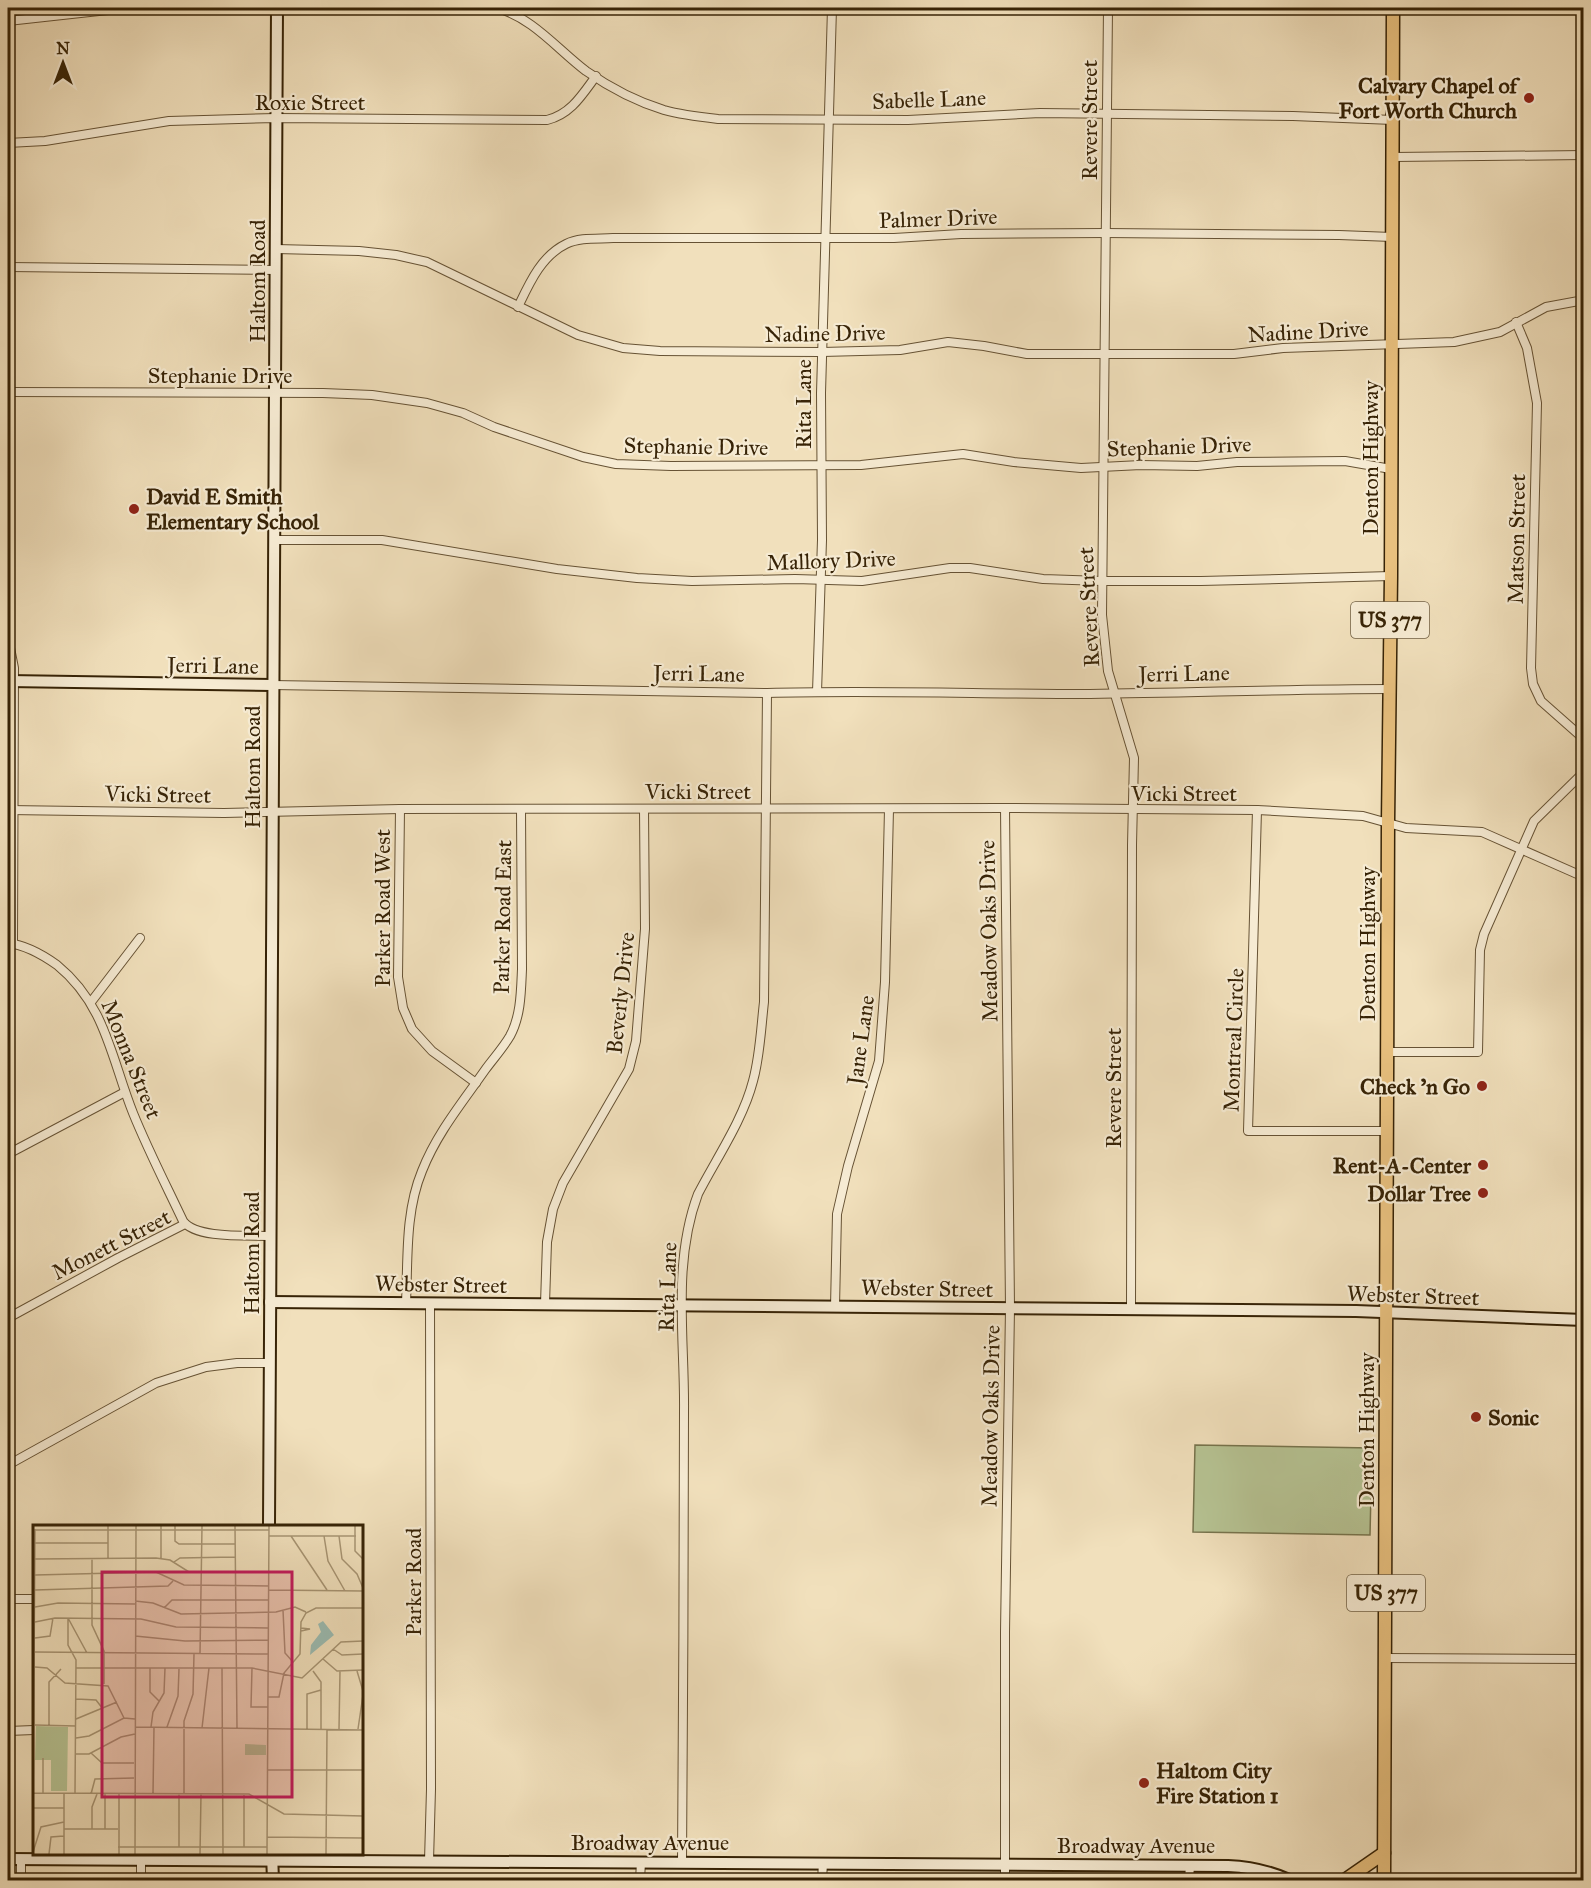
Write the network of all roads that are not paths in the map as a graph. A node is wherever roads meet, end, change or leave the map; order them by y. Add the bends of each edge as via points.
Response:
1 (126, 8) edge
2 (277, 8) edge
3 (497, 8) edge
4 (832, 8) edge
5 (1108, 8) edge
6 (1394, 8) edge
7 (8, 21) edge
8 (596, 76) junction
9 (1107, 115) junction
10 (276, 118) junction
11 (830, 120) junction
12 (1393, 120) junction
13 (8, 143) edge
14 (1584, 155) edge
15 (1393, 157) junction
16 (1106, 233) junction
17 (1392, 237) junction
18 (826, 238) junction
19 (276, 249) junction
20 (8, 267) edge
21 (276, 270) junction
22 (1584, 300) edge
23 (518, 307) junction
24 (1516, 322) junction
25 (1392, 345) junction
26 (822, 352) junction
27 (1104, 354) junction
28 (8, 392) edge
29 (276, 393) junction
30 (821, 465) junction
31 (1103, 467) junction
32 (1391, 469) junction
33 (274, 540) junction
34 (1391, 576) junction
35 (821, 579) junction
36 (1102, 581) junction
37 (8, 638) edge
38 (11, 681) edge
39 (272, 685) junction
40 (1390, 689) junction
41 (817, 692) junction
42 (767, 693) junction
43 (1114, 694) junction
44 (1584, 739) edge
45 (1584, 772) edge
46 (1005, 808) junction
47 (400, 809) junction
48 (644, 809) junction
49 (890, 809) junction
50 (10, 810) edge
51 (521, 810) junction
52 (766, 810) junction
53 (1257, 810) junction
54 (1133, 811) junction
55 (272, 812) junction
56 (1388, 822) junction
57 (1520, 848) junction
58 (1584, 877) edge
59 (140, 938) dead end
60 (10, 943) edge
61 (91, 1002) junction
62 (1388, 1052) junction
63 (476, 1083) junction
64 (125, 1092) junction
65 (1388, 1131) junction
66 (8, 1152) edge
67 (185, 1224) junction
68 (270, 1236) junction
69 (270, 1302) junction
70 (406, 1303) junction
71 (430, 1303) junction
72 (545, 1304) junction
73 (683, 1305) junction
74 (835, 1307) junction
75 (1010, 1308) junction
76 (1131, 1310) junction
77 (1387, 1314) junction
78 (8, 1318) edge
79 (1584, 1320) edge
80 (270, 1363) junction
81 (8, 1465) edge
82 (269, 1525) edge
83 (8, 1599) edge
84 (33, 1599) edge
85 (1385, 1658) junction
86 (1584, 1659) edge
87 (33, 1730) edge
88 (8, 1731) edge
89 (1384, 1853) junction
90 (272, 1857) edge
91 (8, 1859) edge
92 (21, 1859) junction
93 (141, 1860) junction
94 (429, 1861) junction
95 (641, 1862) junction
96 (682, 1862) junction
97 (823, 1863) junction
98 (1005, 1864) junction
99 (1190, 1865) junction
100 (21, 1881) edge
101 (141, 1881) edge
102 (273, 1881) edge
103 (640, 1881) edge
104 (822, 1881) edge
105 (1005, 1881) edge
106 (1189, 1881) edge
107 (1289, 1881) edge
108 (1345, 1881) edge
109 (1384, 1881) edge

1 - 7 street
2 - 10 main road, Haltom Road
3 - 8 street, Sabelle Lane via 525,20
4 - 11 street, Rita Lane
5 - 9 street, Revere Street
6 - 12 main road, Denton Highway / US 377
8 - 10 street, Roxie Street via 572,108 547,120
8 - 11 street, Sabelle Lane via 663,110 687,115
9 - 11 street, Sabelle Lane via 1040,113
9 - 12 street, Sabelle Lane
9 - 16 street, Revere Street
10 - 13 street, Roxie Street via 169,121 45,141
10 - 19 main road, Haltom Road
11 - 18 street, Rita Lane
12 - 15 main road, Denton Highway / US 377
14 - 15 street
15 - 17 main road, Denton Highway / US 377
16 - 17 street, Palmer Drive
16 - 18 street, Palmer Drive
16 - 27 street, Revere Street
17 - 25 main road, Denton Highway / US 377
18 - 23 street, Palmer Drive via 613,238 567,243 542,264
18 - 26 street, Rita Lane
19 - 21 main road, Haltom Road
19 - 23 street, Nadine Drive via 359,251 427,262
20 - 21 street
21 - 29 main road, Haltom Road
22 - 24 street, Nadine Drive via 1546,307
23 - 26 street, Nadine Drive via 578,335 622,348
24 - 25 street, Nadine Drive via 1500,332 1454,342
24 - 44 street, Matson Street via 1527,348 1537,403 1533,684 1541,701
25 - 27 street, Nadine Drive via 1283,348 1234,354
25 - 32 main road, Denton Highway / US 377
26 - 27 street, Nadine Drive via 900,350 948,342 1027,354
26 - 30 street, Rita Lane
27 - 31 street, Revere Street
28 - 29 street, Stephanie Drive
29 - 30 street, Stephanie Drive via 372,395 427,403 583,457 616,464
29 - 33 main road, Haltom Road
30 - 31 street, Stephanie Drive via 963,454 1048,465
30 - 35 street, Rita Lane
31 - 32 street, Stephanie Drive via 1346,461
31 - 36 street, Revere Street
32 - 34 main road, Denton Highway / US 377
33 - 35 street, Mallory Drive via 382,540 637,578
33 - 39 main road, Haltom Road
34 - 36 street, Mallory Drive
34 - 40 main road, Denton Highway / US 377
35 - 36 street, Mallory Drive via 862,581 970,568 1043,579
35 - 41 street, Rita Lane
36 - 43 street, Revere Street via 1102,615
37 - 38 street via 14,668
38 - 39 main road, Jerri Lane
38 - 50 street
39 - 42 street, Jerri Lane
39 - 55 main road, Haltom Road
40 - 43 street, Jerri Lane
40 - 56 main road, Denton Highway / US 377
41 - 42 street, Jerri Lane
41 - 43 street, Jerri Lane
42 - 52 street, Rita Lane
43 - 54 street, Revere Street via 1134,758
45 - 57 street via 1534,821
46 - 49 street, Vicki Street
46 - 54 street, Vicki Street
46 - 75 street, Meadow Oaks Drive
47 - 51 street, Vicki Street
47 - 55 street, Vicki Street
47 - 63 street, Parker Road West via 398,977 403,1008 412,1029 432,1051
48 - 51 street, Vicki Street
48 - 52 street, Vicki Street
48 - 72 street, Beverly Drive via 645,928 636,1041 629,1069 563,1183 553,1209 547,1242
49 - 52 street, Vicki Street
49 - 74 street, Jane Lane via 879,1061 837,1214
50 - 55 street, Vicki Street
50 - 60 street
51 - 63 street, Parker Road East via 521,993 510,1037
52 - 73 street, Rita Lane via 764,1002 753,1081 744,1107 692,1208 683,1253
53 - 54 street, Vicki Street
53 - 56 street, Vicki Street via 1363,816
53 - 65 street, Montreal Circle via 1248,1131
54 - 76 street, Revere Street
55 - 68 main road, Haltom Road
56 - 57 street, Vicki Street via 1406,828 1482,832
56 - 62 main road, Denton Highway / US 377
57 - 58 street, Vicki Street
57 - 62 street via 1480,950 1478,1052
59 - 61 street
60 - 61 street, Monna Street via 49,959 70,976
61 - 64 street, Monna Street via 118,1064
62 - 65 main road, Denton Highway / US 377
63 - 70 street via 441,1132 421,1172 408,1231
64 - 66 street
64 - 67 street, Monna Street
65 - 77 main road, Denton Highway / US 377
67 - 68 street, Monett Street via 192,1230 218,1234
67 - 78 street, Monett Street
68 - 69 main road, Haltom Road
69 - 70 main road, Webster Street
69 - 80 main road, Haltom Road
70 - 71 main road, Webster Street
71 - 72 main road, Webster Street
71 - 94 street, Parker Road
72 - 73 main road, Webster Street
73 - 74 main road, Webster Street
73 - 96 street, Rita Lane
74 - 75 main road, Webster Street
75 - 76 main road, Webster Street
75 - 98 street, Meadow Oaks Drive
76 - 77 main road, Webster Street
77 - 79 main road, Webster Street
77 - 85 main road, Denton Highway / US 377
80 - 81 street via 206,1367 156,1383
80 - 82 main road, Haltom Road
83 - 84 street
85 - 86 street
85 - 89 main road, Denton Highway / US 377
87 - 88 street
89 - 108 main road
89 - 109 main road, Denton Highway / US 377
90 - 93 main road, Broadway Avenue
90 - 94 main road, Broadway Avenue
90 - 102 main road
91 - 92 main road, Broadway Avenue
92 - 93 main road, Broadway Avenue
92 - 100 street
93 - 101 street
94 - 95 main road, Broadway Avenue
95 - 96 main road, Broadway Avenue
95 - 103 street
96 - 97 main road, Broadway Avenue
97 - 98 main road, Broadway Avenue
97 - 104 street
98 - 99 main road, Broadway Avenue
98 - 105 street, Meadow Oaks Drive
99 - 106 street
99 - 107 main road, Broadway Avenue via 1254,1868

